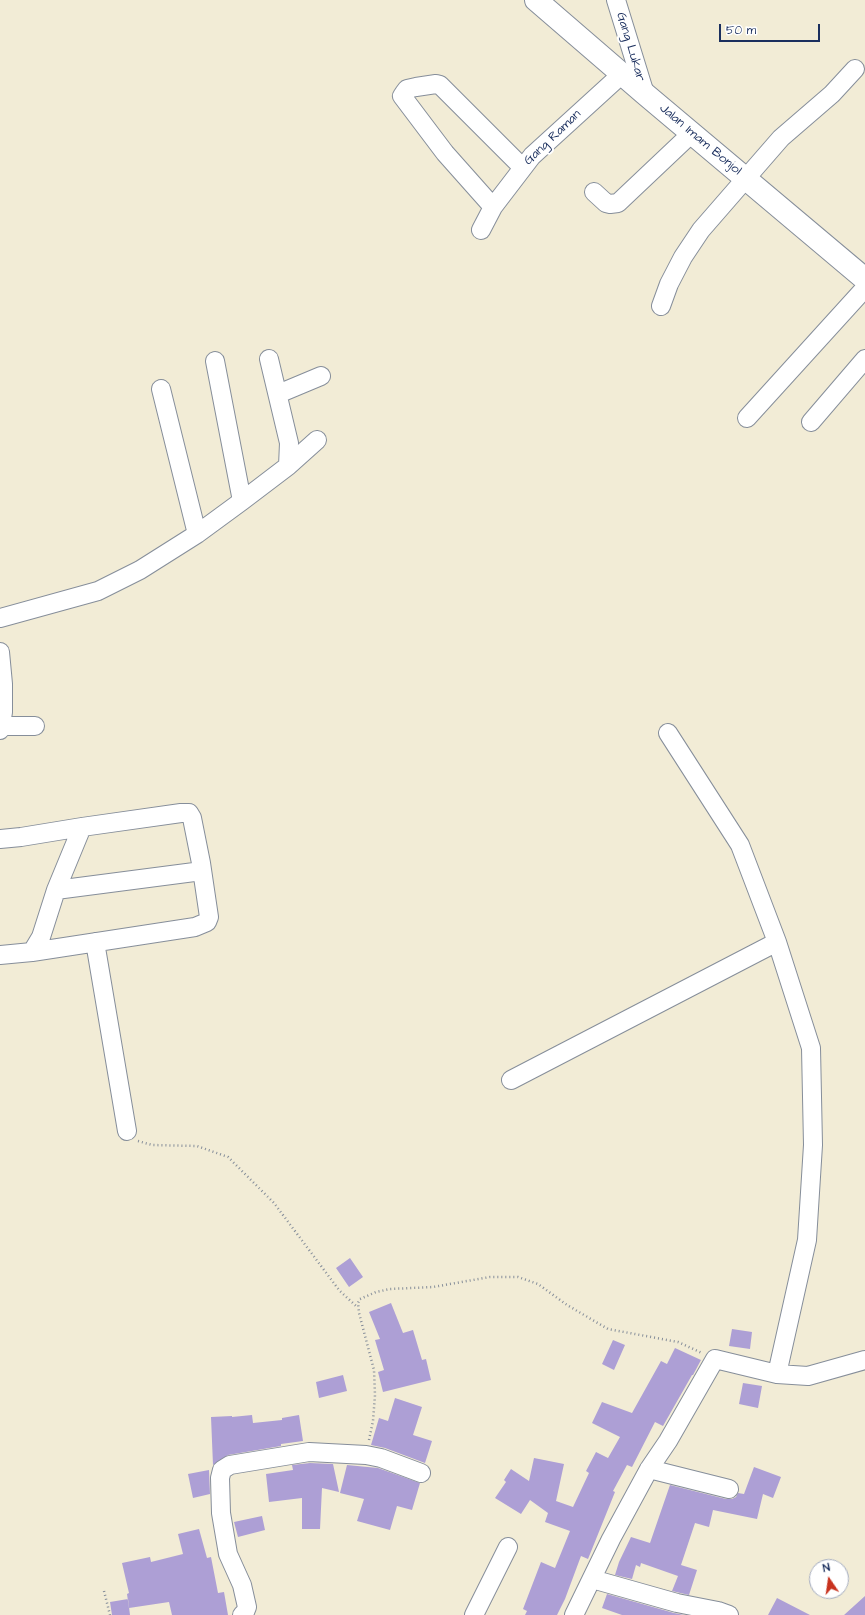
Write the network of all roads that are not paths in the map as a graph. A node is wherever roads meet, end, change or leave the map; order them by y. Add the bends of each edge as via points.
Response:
1 (536, 0) edge
2 (616, 0) edge
3 (855, 69) dead end
4 (622, 74) junction
5 (645, 94) junction
6 (692, 133) junction
7 (522, 168) junction
8 (747, 179) junction
9 (594, 192) dead end
10 (493, 207) junction
11 (481, 230) dead end
12 (865, 279) edge
13 (865, 288) edge
14 (661, 306) dead end
15 (269, 359) dead end
16 (865, 359) edge
17 (215, 361) dead end
18 (322, 376) dead end
19 (161, 389) dead end
20 (278, 394) junction
21 (747, 418) dead end
22 (811, 422) dead end
23 (317, 440) dead end
24 (288, 466) junction
25 (242, 501) junction
26 (196, 534) junction
27 (0, 618) edge
28 (0, 652) edge
29 (35, 726) dead end
30 (1, 728) edge
31 (668, 732) dead end
32 (82, 827) junction
33 (0, 839) edge
34 (202, 871) junction
35 (56, 890) junction
36 (95, 942) junction
37 (777, 942) junction
38 (32, 952) junction
39 (0, 955) edge
40 (511, 1080) dead end
41 (127, 1131) road end
42 (865, 1360) edge
43 (777, 1374) junction
44 (650, 1470) junction
45 (421, 1473) dead end
46 (729, 1489) dead end
47 (508, 1547) dead end
48 (592, 1579) junction
49 (242, 1615) edge
50 (474, 1615) edge
51 (574, 1615) edge
52 (729, 1615) edge

1 - 4 highway, Jalan Imam Bonjol
2 - 5 street, Gang Lukar
3 - 8 street via 832,94 781,138
4 - 5 highway, Jalan Imam Bonjol
4 - 7 street, Gang Raman
5 - 6 highway, Jalan Imam Bonjol
6 - 8 highway, Jalan Imam Bonjol
6 - 9 street via 618,203 606,203
7 - 10 street, Gang Raman
7 - 10 street via 440,85 416,87 407,89 404,93 402,96 445,153
8 - 12 highway, Jalan Imam Bonjol
8 - 14 street via 701,230 668,284
10 - 11 street, Gang Raman
13 - 21 street
15 - 20 street
16 - 22 street
17 - 25 street
18 - 20 street
19 - 26 street
20 - 24 street via 289,442
23 - 24 street
24 - 25 street
25 - 26 street
26 - 27 street via 140,570 98,591
28 - 30 street via 3,684
29 - 30 street
31 - 37 street via 740,845
32 - 33 street
32 - 34 street via 189,813
32 - 35 street
34 - 35 street
34 - 36 street via 209,917 207,922 195,927
35 - 38 street via 41,937
36 - 38 street
36 - 41 street
37 - 40 street
37 - 43 street via 811,1048 813,1145 807,1240
38 - 39 street
42 - 43 street via 808,1376
43 - 44 street via 715,1359
44 - 46 street
44 - 48 street via 611,1539
45 - 49 street via 366,1455 309,1452 230,1465 222,1470 221,1514 228,1554 242,1585 247,1607
47 - 50 street
48 - 51 street
48 - 52 street

